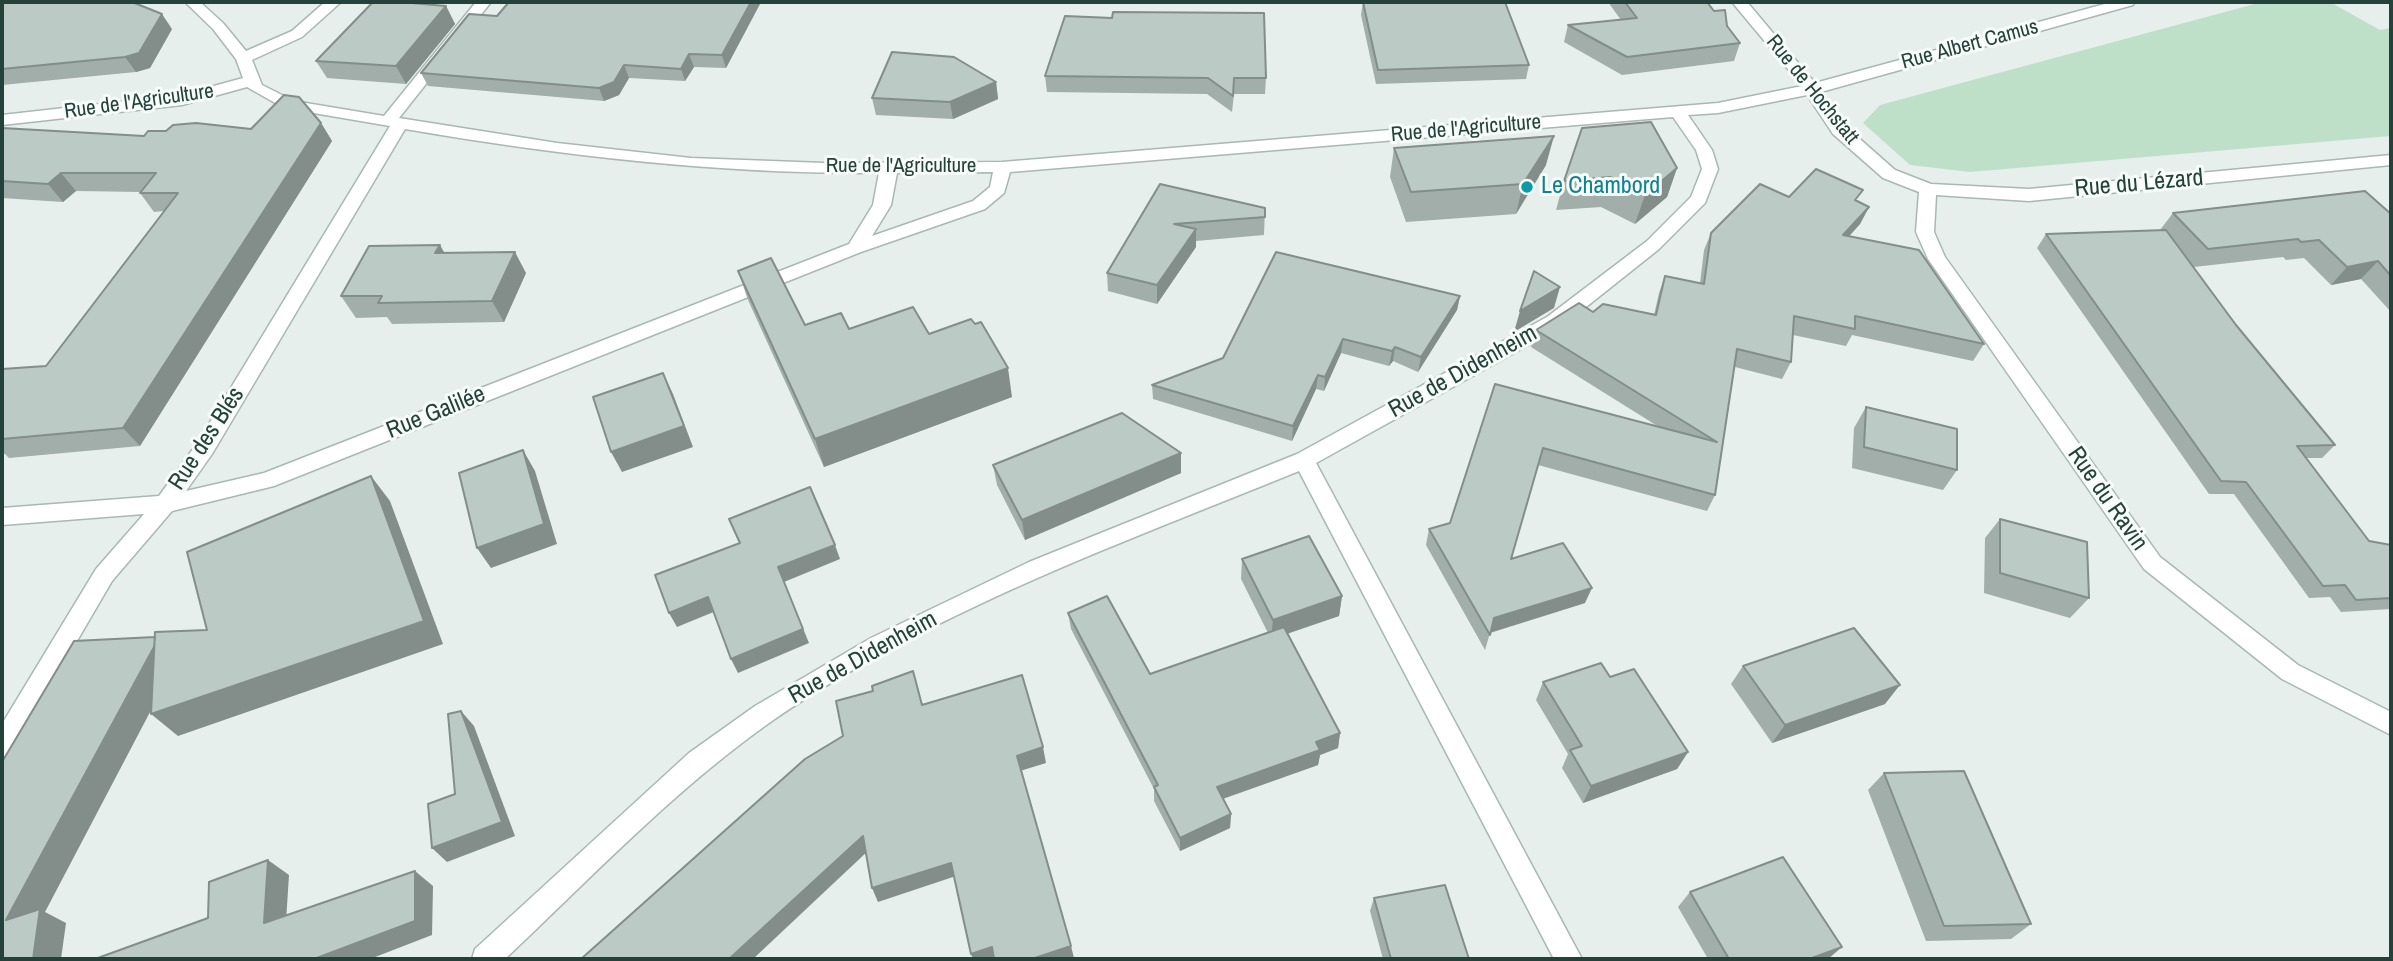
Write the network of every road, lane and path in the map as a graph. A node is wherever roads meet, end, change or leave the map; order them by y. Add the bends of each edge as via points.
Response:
1 (192, 2) edge
2 (334, 2) edge
3 (484, 2) edge
4 (1739, 2) edge
5 (2128, 2) edge
6 (243, 58) junction
7 (251, 81) junction
8 (1812, 89) junction
9 (1678, 112) junction
10 (2, 120) edge
11 (394, 122) junction
12 (2391, 160) edge
13 (1002, 167) junction
14 (889, 168) junction
15 (1889, 174) joint
16 (1928, 189) junction
17 (855, 248) junction
18 (1304, 460) junction
19 (165, 504) junction
20 (2, 516) edge
21 (2391, 724) edge
22 (2, 746) edge
23 (485, 959) edge
24 (1569, 959) edge

1 - 6 street
2 - 6 street via 297,34
3 - 11 street, Rue des Blés
4 - 8 street, Rue de Hochstatt
5 - 8 street, Rue Albert Camus
6 - 7 street
7 - 10 street, Rue de l'Agriculture via 182,100
7 - 11 street, Rue de l'Agriculture via 263,94 290,105
8 - 9 street, Rue de l'Agriculture
8 - 15 street, Rue de Hochstatt via 1839,130
9 - 13 street, Rue de l'Agriculture
9 - 18 street, Rue de Didenheim via 1704,150 1710,169 1699,199 1653,245 1554,322
11 - 14 street, Rue de l'Agriculture via 648,159
11 - 19 street, Rue des Blés via 205,449
12 - 16 street, Rue du Lézard via 2029,195
13 - 14 street, Rue de l'Agriculture
13 - 17 street, Rue Galilée via 998,190 979,205
14 - 17 street via 882,205
15 - 16 street, Rue du Lézard
16 - 21 street, Rue du Ravin via 1925,232 1937,259 2152,563 2290,671
17 - 19 street, Rue Galilée via 267,480
18 - 23 street, Rue de Didenheim via 1037,568 879,645 763,714 698,761
18 - 24 street
19 - 20 street, Rue Galilée
19 - 22 street, Rue des Blés via 104,575

